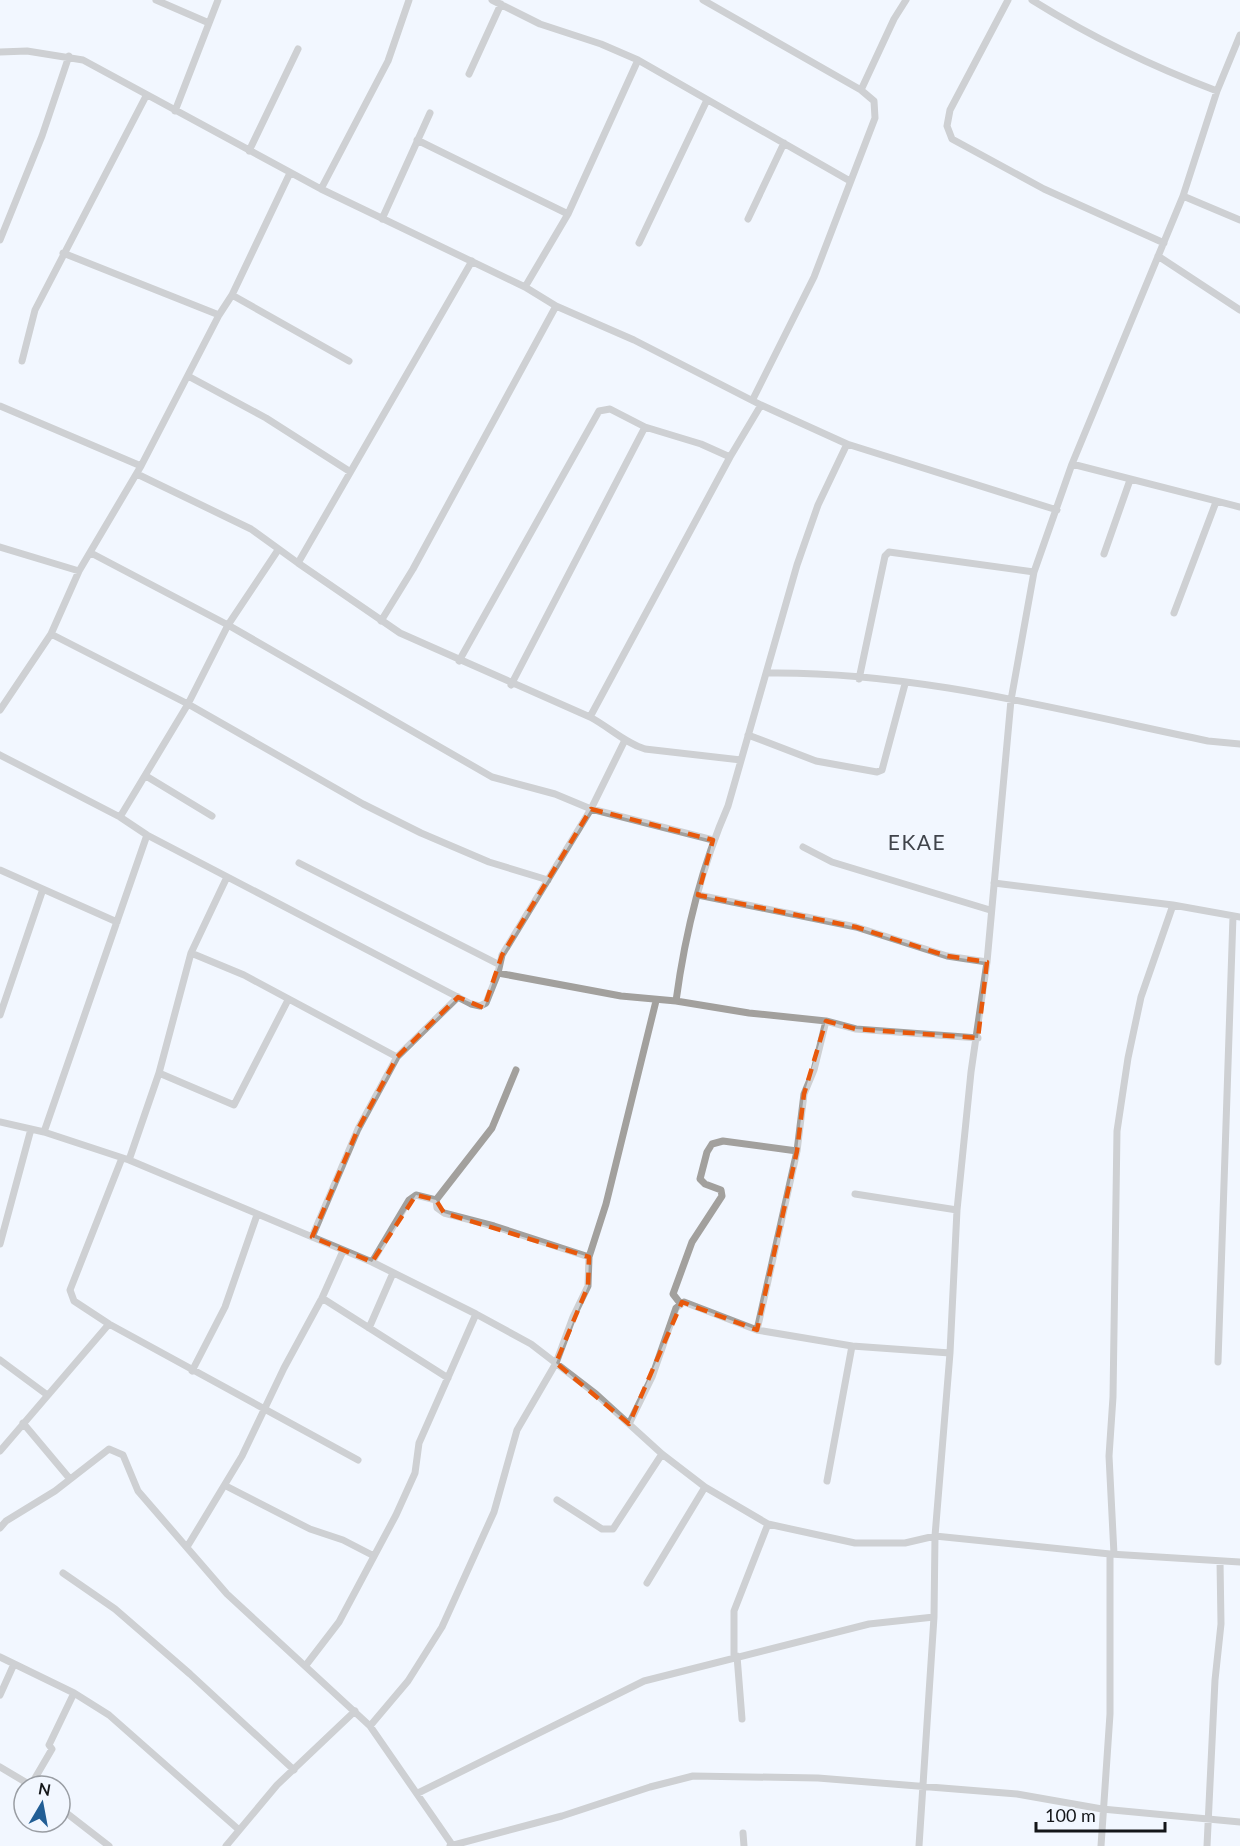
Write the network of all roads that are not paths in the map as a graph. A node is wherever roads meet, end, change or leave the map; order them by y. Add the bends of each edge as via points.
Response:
1 (156, 0) edge
2 (218, 0) edge
3 (409, 0) edge
4 (492, 0) edge
5 (703, 0) edge
6 (906, 0) edge
7 (1008, 0) edge
8 (1032, 0) edge
9 (501, 4) junction
10 (209, 23) junction
11 (1240, 35) edge
12 (298, 49) dead end
13 (0, 52) edge
14 (69, 56) junction
15 (638, 60) junction
16 (469, 74) dead end
17 (861, 90) junction
18 (1217, 91) junction
19 (146, 96) junction
20 (707, 100) junction
21 (175, 111) junction
22 (430, 113) dead end
23 (417, 140) junction
24 (784, 143) junction
25 (249, 150) junction
26 (290, 173) junction
27 (850, 181) junction
28 (321, 189) junction
29 (1183, 196) junction
30 (568, 214) junction
31 (382, 219) junction
32 (748, 219) dead end
33 (1240, 220) edge
34 (0, 240) edge
35 (639, 243) dead end
36 (1164, 243) junction
37 (63, 253) junction
38 (1158, 256) junction
39 (472, 261) junction
40 (525, 288) junction
41 (232, 295) junction
42 (556, 306) junction
43 (1240, 310) edge
44 (219, 315) junction
45 (22, 361) dead end
46 (349, 361) dead end
47 (188, 376) junction
48 (753, 399) junction
49 (761, 405) junction
50 (0, 406) edge
51 (645, 427) junction
52 (847, 444) junction
53 (730, 457) junction
54 (1072, 464) junction
55 (141, 466) junction
56 (350, 471) junction
57 (137, 474) junction
58 (1130, 480) junction
59 (1216, 502) junction
60 (1240, 507) edge
61 (1057, 510) junction
62 (0, 547) edge
63 (278, 550) junction
64 (91, 553) junction
65 (1104, 554) dead end
66 (298, 563) junction
67 (79, 570) junction
68 (1034, 572) junction
69 (1174, 613) dead end
70 (381, 621) junction
71 (228, 625) junction
72 (51, 634) junction
73 (459, 661) junction
74 (767, 673) junction
75 (860, 679) junction
76 (905, 684) junction
77 (511, 685) junction
78 (1011, 700) junction
79 (188, 704) junction
80 (0, 710) edge
81 (590, 717) junction
82 (748, 735) junction
83 (625, 740) junction
84 (1240, 744) edge
85 (0, 754) edge
86 (741, 760) junction
87 (146, 776) junction
88 (591, 809) junction
89 (212, 816) dead end
90 (120, 817) junction
91 (147, 835) junction
92 (713, 840) junction
93 (803, 847) dead end
94 (300, 863) dead end
95 (0, 870) edge
96 (227, 877) junction
97 (548, 880) junction
98 (994, 883) junction
99 (43, 889) junction
100 (698, 895) junction
101 (1173, 905) junction
102 (990, 910) junction
103 (1237, 917) edge
104 (117, 922) junction
105 (191, 953) junction
106 (987, 962) junction
107 (498, 964) junction
108 (498, 973) junction
109 (458, 997) junction
110 (3, 999) edge
111 (288, 1000) junction
112 (656, 1001) junction
113 (676, 1001) junction
114 (0, 1015) edge
115 (826, 1021) junction
116 (978, 1038) junction
117 (397, 1057) junction
118 (516, 1070) dead end
119 (159, 1073) junction
120 (0, 1122) edge
121 (31, 1129) junction
122 (44, 1132) junction
123 (797, 1151) junction
124 (126, 1159) junction
125 (855, 1194) dead end
126 (436, 1200) junction
127 (957, 1210) junction
128 (257, 1215) junction
129 (312, 1237) junction
130 (0, 1244) edge
131 (342, 1251) junction
132 (589, 1257) junction
133 (372, 1262) junction
134 (393, 1273) junction
135 (322, 1298) junction
136 (680, 1303) junction
137 (476, 1314) junction
138 (109, 1324) junction
139 (369, 1328) junction
140 (757, 1330) junction
141 (852, 1346) junction
142 (950, 1353) junction
143 (0, 1360) edge
144 (1218, 1362) dead end
145 (556, 1363) junction
146 (192, 1371) junction
147 (448, 1378) junction
148 (46, 1395) junction
149 (264, 1408) junction
150 (23, 1423) junction
151 (629, 1424) junction
152 (0, 1451) edge
153 (662, 1454) junction
154 (358, 1460) dead end
155 (70, 1479) junction
156 (827, 1481) dead end
157 (226, 1486) junction
158 (705, 1486) junction
159 (556, 1500) dead end
160 (768, 1524) junction
161 (0, 1528) edge
162 (935, 1536) junction
163 (187, 1547) junction
164 (1112, 1554) junction
165 (374, 1556) junction
166 (1220, 1561) junction
167 (1240, 1562) edge
168 (63, 1573) dead end
169 (647, 1583) dead end
170 (934, 1617) junction
171 (735, 1656) junction
172 (0, 1657) edge
173 (14, 1664) junction
174 (306, 1665) junction
175 (74, 1693) junction
176 (0, 1695) edge
177 (355, 1711) junction
178 (742, 1719) dead end
179 (370, 1726) junction
180 (294, 1770) junction
181 (38, 1774) edge
182 (924, 1788) junction
183 (418, 1793) junction
184 (1102, 1809) junction
185 (72, 1817) edge
186 (1209, 1819) junction
187 (1240, 1822) edge
188 (238, 1829) junction
189 (743, 1833) dead end
190 (109, 1846) edge
191 (227, 1846) edge
192 (452, 1846) edge
193 (744, 1846) edge
194 (920, 1846) edge
195 (1101, 1846) edge
196 (1207, 1846) edge

1 - 10 street
2 - 10 street
3 - 28 street via 387,62
4 - 9 street
5 - 17 street
6 - 17 street
7 - 36 street via 950,111 947,126 952,139 1044,189
8 - 18 street via 1160,70
9 - 15 street via 540,24
9 - 16 street
10 - 21 street
11 - 18 street
12 - 25 street
13 - 14 street
14 - 19 street
14 - 34 street
15 - 20 street
15 - 30 street
17 - 27 street via 874,101 875,118
18 - 29 street
19 - 21 street
19 - 37 street
20 - 24 street
20 - 35 street
21 - 25 street
22 - 23 street
23 - 30 street
23 - 31 street
24 - 27 street
24 - 32 street
25 - 26 street
26 - 28 street
26 - 41 street
27 - 48 street via 814,277
28 - 31 street
29 - 33 street
29 - 36 street
30 - 40 street
31 - 39 street
36 - 38 street
37 - 44 street
37 - 45 street via 35,310
38 - 43 street
38 - 54 street
39 - 40 street
39 - 56 street
40 - 42 street
41 - 44 street
41 - 46 street
42 - 48 street
42 - 70 street
44 - 47 street
47 - 55 street
47 - 56 street via 266,418
48 - 49 street
49 - 52 street
49 - 53 street
50 - 55 street
51 - 53 street
51 - 73 street via 610,409 599,411
51 - 77 street
52 - 61 street
52 - 74 street via 818,505 796,565
53 - 81 street
54 - 58 street
54 - 61 street
55 - 57 street
56 - 66 street
57 - 63 street via 251,529
57 - 64 street
58 - 59 street
58 - 65 street
59 - 60 street
59 - 69 street
61 - 68 street
62 - 67 street
63 - 66 street
63 - 71 street
64 - 67 street
64 - 71 street
66 - 70 street
67 - 72 street
68 - 75 street via 889,552 885,556
68 - 78 street
70 - 73 street
71 - 79 street
71 - 88 street via 492,777 555,794
72 - 79 street
72 - 80 street
73 - 77 street
74 - 75 street
74 - 82 street
75 - 76 street
76 - 78 street
76 - 82 street via 882,770 877,772 816,760
77 - 81 street
78 - 84 street via 1208,741
78 - 98 street
79 - 87 street
79 - 97 street via 421,834
81 - 83 street
82 - 86 street
83 - 86 street via 645,749
83 - 88 street
85 - 90 street
86 - 92 street via 729,806
87 - 89 street
87 - 90 street
88 - 92 street
88 - 97 street
90 - 91 street
91 - 96 street
91 - 104 street
92 - 100 street
93 - 102 street via 832,862
94 - 107 street
95 - 99 street
96 - 105 street
96 - 109 street
97 - 107 street
98 - 101 street
98 - 102 street
99 - 104 street
99 - 110 street
100 - 106 street via 856,927 947,956
100 - 113 street via 682,955
101 - 103 street
101 - 164 street via 1141,997 1117,1131 1109,1456
102 - 106 street
103 - 144 street
104 - 122 street
105 - 111 street via 244,975
105 - 119 street
106 - 116 street
107 - 108 street
108 - 109 street via 486,1003 480,1006
108 - 112 street
109 - 117 street
110 - 114 street
111 - 117 street
111 - 119 street via 234,1105
112 - 113 street
112 - 132 street via 606,1204
113 - 115 street
115 - 116 street via 856,1029
115 - 123 street via 804,1094
116 - 127 street
117 - 129 street via 358,1129
118 - 126 street via 492,1128
119 - 124 street
120 - 121 street
121 - 122 street
121 - 130 street
122 - 124 street
123 - 136 street via 723,1141 712,1144 700,1179 721,1190 722,1196 692,1242 673,1294
123 - 140 street
124 - 128 street
124 - 138 street via 70,1290 74,1301
125 - 127 street
126 - 132 street via 437,1208 444,1213
126 - 133 street via 416,1195 409,1200
127 - 142 street
128 - 129 street
128 - 146 street via 225,1307
129 - 131 street
131 - 133 street
131 - 135 street
132 - 145 street via 588,1286
133 - 134 street
134 - 137 street
134 - 139 street
135 - 139 street
135 - 149 street
136 - 140 street via 691,1303
136 - 151 street
137 - 145 street via 531,1344
137 - 147 street
138 - 146 street
138 - 148 street
139 - 147 street
140 - 141 street
141 - 142 street
141 - 156 street
142 - 162 street
143 - 148 street
145 - 151 street
145 - 179 street via 517,1430 494,1512 442,1627 408,1681
146 - 149 street
147 - 165 street via 419,1443 411,1483
148 - 150 street
149 - 154 street
149 - 157 street
150 - 152 street
150 - 155 street
151 - 153 street
153 - 158 street
153 - 159 street via 613,1529 602,1529
155 - 161 street
155 - 163 street via 113,1449 123,1455 138,1491
157 - 163 street
157 - 165 street via 310,1530 343,1540
158 - 160 street
158 - 169 street
160 - 162 street via 855,1544 905,1543
160 - 171 street via 734,1611
162 - 164 street
162 - 170 street
163 - 174 street via 228,1594
164 - 166 street
164 - 184 street via 1110,1714
165 - 174 street via 339,1622
166 - 167 street
166 - 186 street via 1221,1624
168 - 180 street via 116,1609
170 - 171 street via 869,1624
170 - 182 street
171 - 178 street
171 - 183 street via 644,1681
172 - 173 street
173 - 175 street
173 - 176 street
174 - 177 street
175 - 181 street
175 - 188 street via 109,1714
177 - 179 street
177 - 180 street
179 - 183 street
180 - 188 street
182 - 184 street via 1017,1794
182 - 192 street via 818,1778 693,1776
182 - 194 street
183 - 192 street
184 - 186 street
184 - 195 street
185 - 190 street
186 - 187 street
186 - 196 street
188 - 191 street
189 - 193 street

